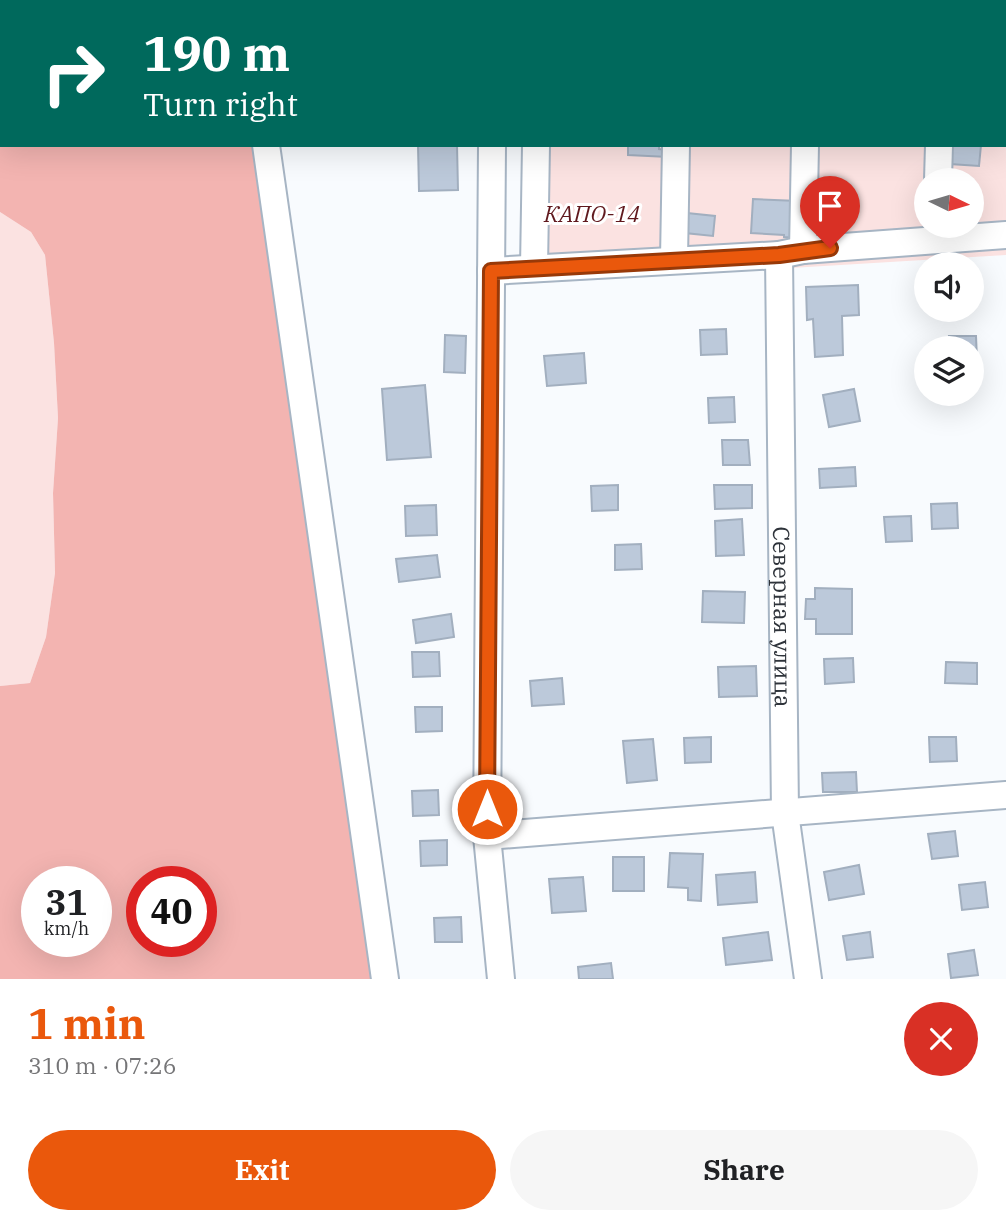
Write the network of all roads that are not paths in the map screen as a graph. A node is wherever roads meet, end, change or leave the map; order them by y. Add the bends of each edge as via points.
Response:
1 (266, 147) edge
2 (492, 147) edge
3 (536, 147) edge
4 (676, 147) edge
5 (805, 147) edge
6 (939, 147) edge
7 (938, 168) edge
8 (984, 234) edge
9 (1006, 235) edge
10 (914, 236) edge
11 (791, 253) junction
12 (674, 260) junction
13 (534, 268) junction
14 (491, 271) junction
15 (1006, 795) edge
16 (785, 813) junction
17 (487, 836) junction
18 (385, 979) edge
19 (501, 979) edge
20 (808, 979) edge

1 - 18 street
2 - 14 street
3 - 13 street
4 - 12 street
5 - 11 street, Северная улица
6 - 7 street
8 - 9 street
10 - 11 street
11 - 12 street
11 - 16 street, Северная улица
12 - 13 street
13 - 14 street
14 - 17 street
15 - 16 street
16 - 17 street
16 - 20 street, Северная улица
17 - 19 street

